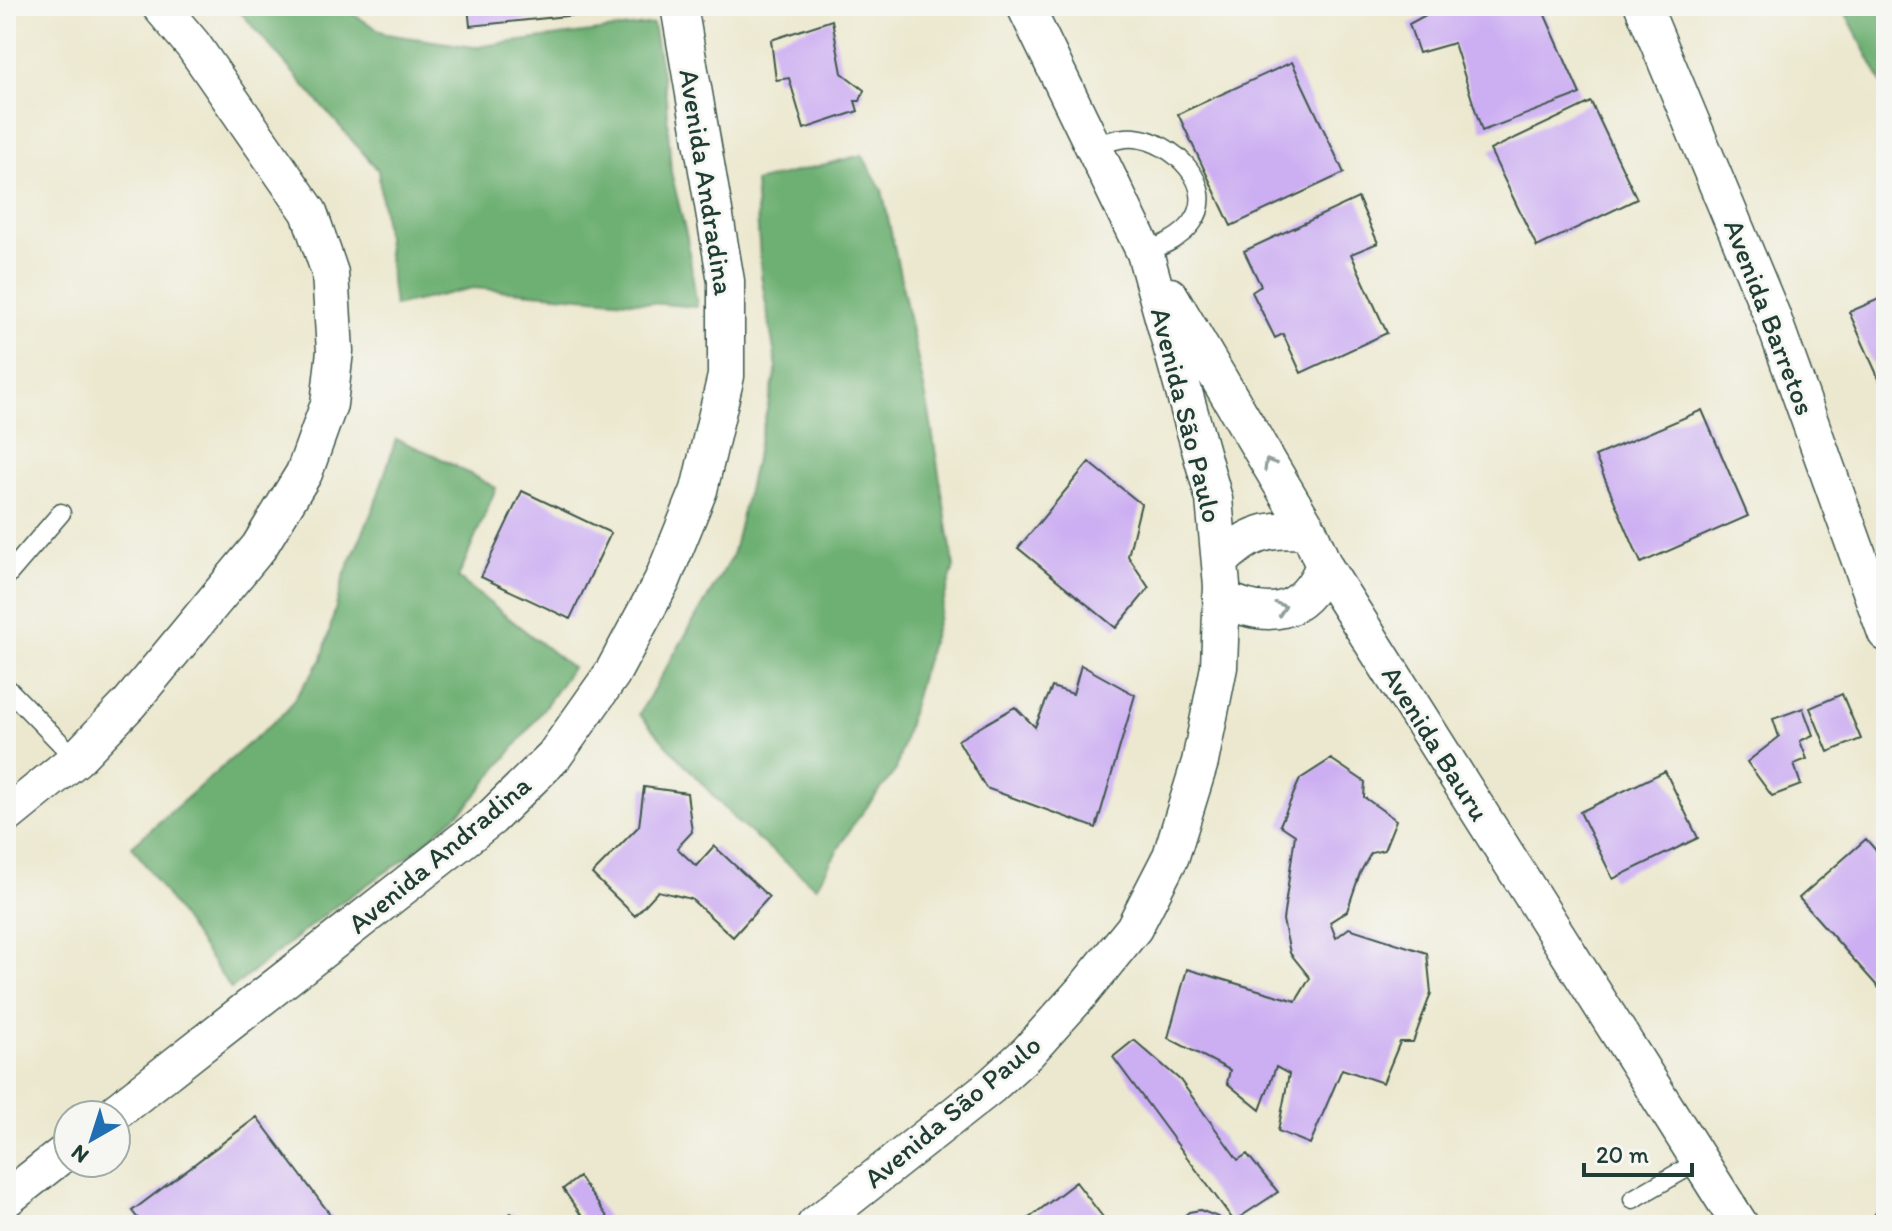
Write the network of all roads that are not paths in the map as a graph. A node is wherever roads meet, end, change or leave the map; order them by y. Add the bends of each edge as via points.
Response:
1 (160, 6) edge
2 (679, 6) edge
3 (1025, 6) edge
4 (1643, 6) edge
5 (1093, 146) junction
6 (1145, 253) junction
7 (61, 513) dead end
8 (1309, 531) junction
9 (1220, 562) junction
10 (1324, 566) junction
11 (6, 577) edge
12 (1221, 598) junction
13 (1886, 633) edge
14 (6, 687) edge
15 (76, 759) junction
16 (6, 816) edge
17 (132, 1099) edge
18 (1699, 1161) junction
19 (52, 1163) edge
20 (6, 1199) edge
21 (1633, 1199) dead end
22 (815, 1225) edge
23 (1740, 1225) edge

1 - 15 street via 309,212 330,273 335,351 329,404 304,473 259,547 129,704
2 - 17 street, Avenida Andradina via 726,281 726,376 699,490 662,581 612,674 554,756 501,807
3 - 5 street, Avenida São Paulo
4 - 13 street, Avenida Barretos via 1772,316
5 - 6 street, Avenida São Paulo
5 - 6 lane via 1133,137 1157,144 1179,158 1198,182 1201,205 1191,224
8 -> 6 street, Avenida Bauru
6 - 9 street, Avenida São Paulo via 1214,499
7 - 11 lane
8 - 9 street via 1274,530 1251,536
8 - 10 street, Avenida Bauru
9 - 12 street, Avenida São Paulo
12 -> 10 street via 1244,609 1285,609 1304,599
10 - 18 street, Avenida Bauru
12 - 22 street, Avenida São Paulo via 1219,667 1200,762 1171,856 1134,928 1028,1052
14 - 15 lane
15 - 16 street
18 - 21 lane
18 - 23 street, Avenida Bauru
19 - 20 street

